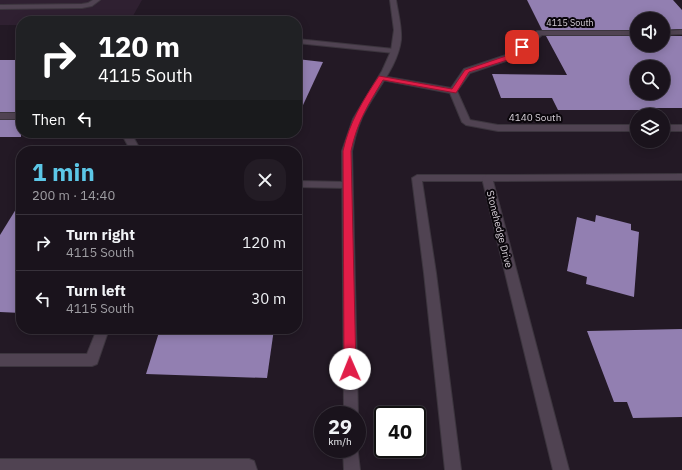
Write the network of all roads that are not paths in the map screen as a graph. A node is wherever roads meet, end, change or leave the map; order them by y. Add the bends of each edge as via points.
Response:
1 (97, 0) edge
2 (393, 0) edge
3 (0, 7) edge
4 (670, 32) edge
5 (682, 32) edge
6 (630, 33) edge
7 (302, 42) edge
8 (394, 51) junction
9 (382, 78) junction
10 (453, 91) junction
11 (0, 116) edge
12 (16, 116) edge
13 (630, 128) edge
14 (670, 128) edge
15 (682, 128) edge
16 (682, 177) edge
17 (487, 178) junction
18 (302, 182) edge
19 (347, 185) junction
20 (101, 334) edge
21 (0, 360) edge
22 (351, 406) edge
23 (351, 458) edge
24 (0, 466) edge
25 (249, 470) edge
26 (352, 470) edge
27 (453, 470) edge
28 (560, 470) edge

1 - 3 street via 90,5 82,6
2 - 8 street via 397,38
4 - 5 street
6 - 10 street, 4115 South via 540,33 512,56 467,71
7 - 8 street
8 - 9 street
9 - 10 street
9 - 19 street via 357,118 350,136 347,151
10 - 13 street, 4140 South via 466,122 498,128
11 - 12 street
14 - 15 street
16 - 17 street, Stonehedge Drive
17 - 27 street via 417,178
17 - 28 street, Stonehedge Drive
18 - 19 street
19 - 22 street
20 - 21 street via 92,360
23 - 26 street
24 - 25 street via 249,466

